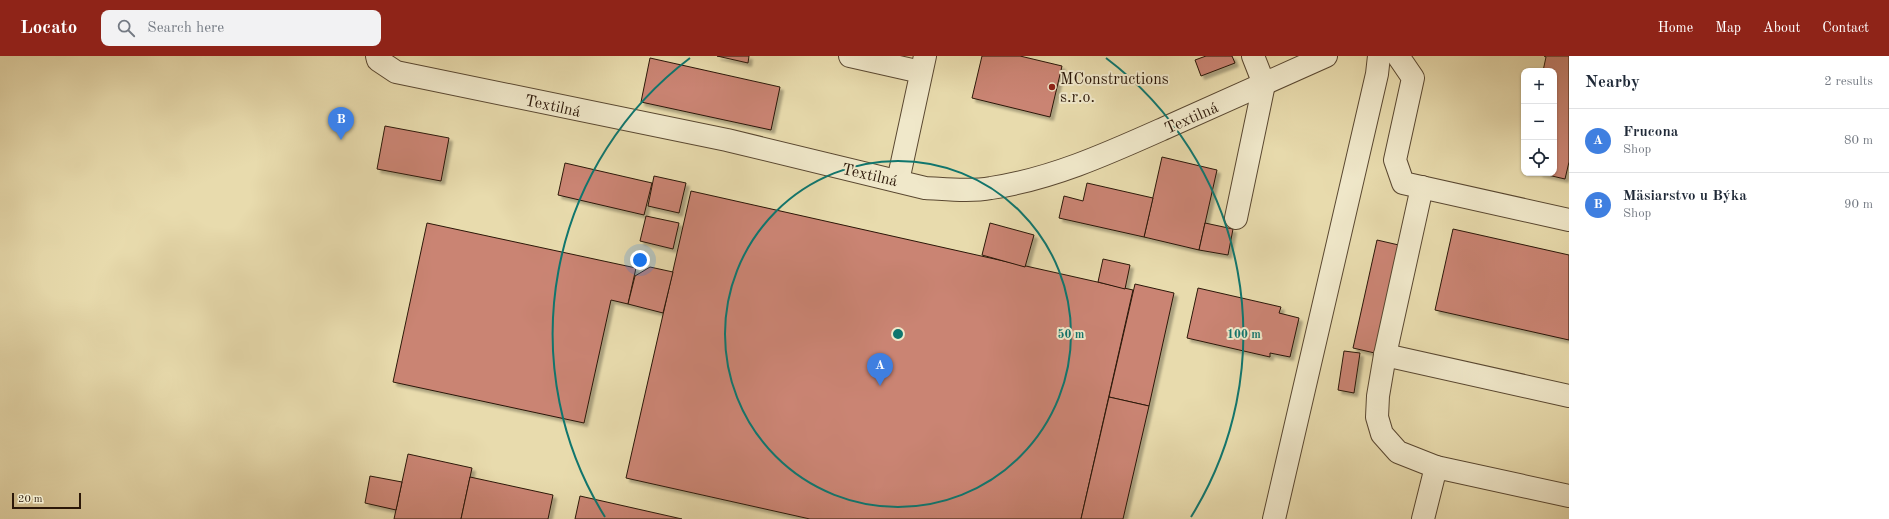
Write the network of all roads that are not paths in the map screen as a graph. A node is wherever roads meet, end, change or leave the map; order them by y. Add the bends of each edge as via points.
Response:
1 (378, 56) edge
2 (850, 56) edge
3 (1253, 56) edge
4 (1326, 56) edge
5 (1379, 56) edge
6 (1398, 56) edge
7 (923, 64) edge
8 (1264, 84) junction
9 (898, 181) junction
10 (1422, 187) junction
11 (1236, 218) dead end
12 (1569, 220) edge
13 (1385, 355) junction
14 (1569, 396) edge
15 (1436, 467) junction
16 (1569, 496) edge
17 (1274, 519) edge
18 (1423, 519) edge

1 - 9 lane, Textilná via 378,60 396,72 727,140
2 - 7 lane
3 - 8 lane
4 - 8 lane, Textilná
5 - 17 lane via 1377,74
6 - 10 lane via 1413,78 1395,160 1403,183
7 - 9 lane
8 - 9 lane, Textilná via 1137,140 1053,174 1022,183 989,189 957,189 924,188
8 - 11 lane
10 - 12 lane
10 - 13 lane
13 - 14 lane
13 - 15 lane via 1377,417 1382,434 1398,452
15 - 16 lane
15 - 18 lane

